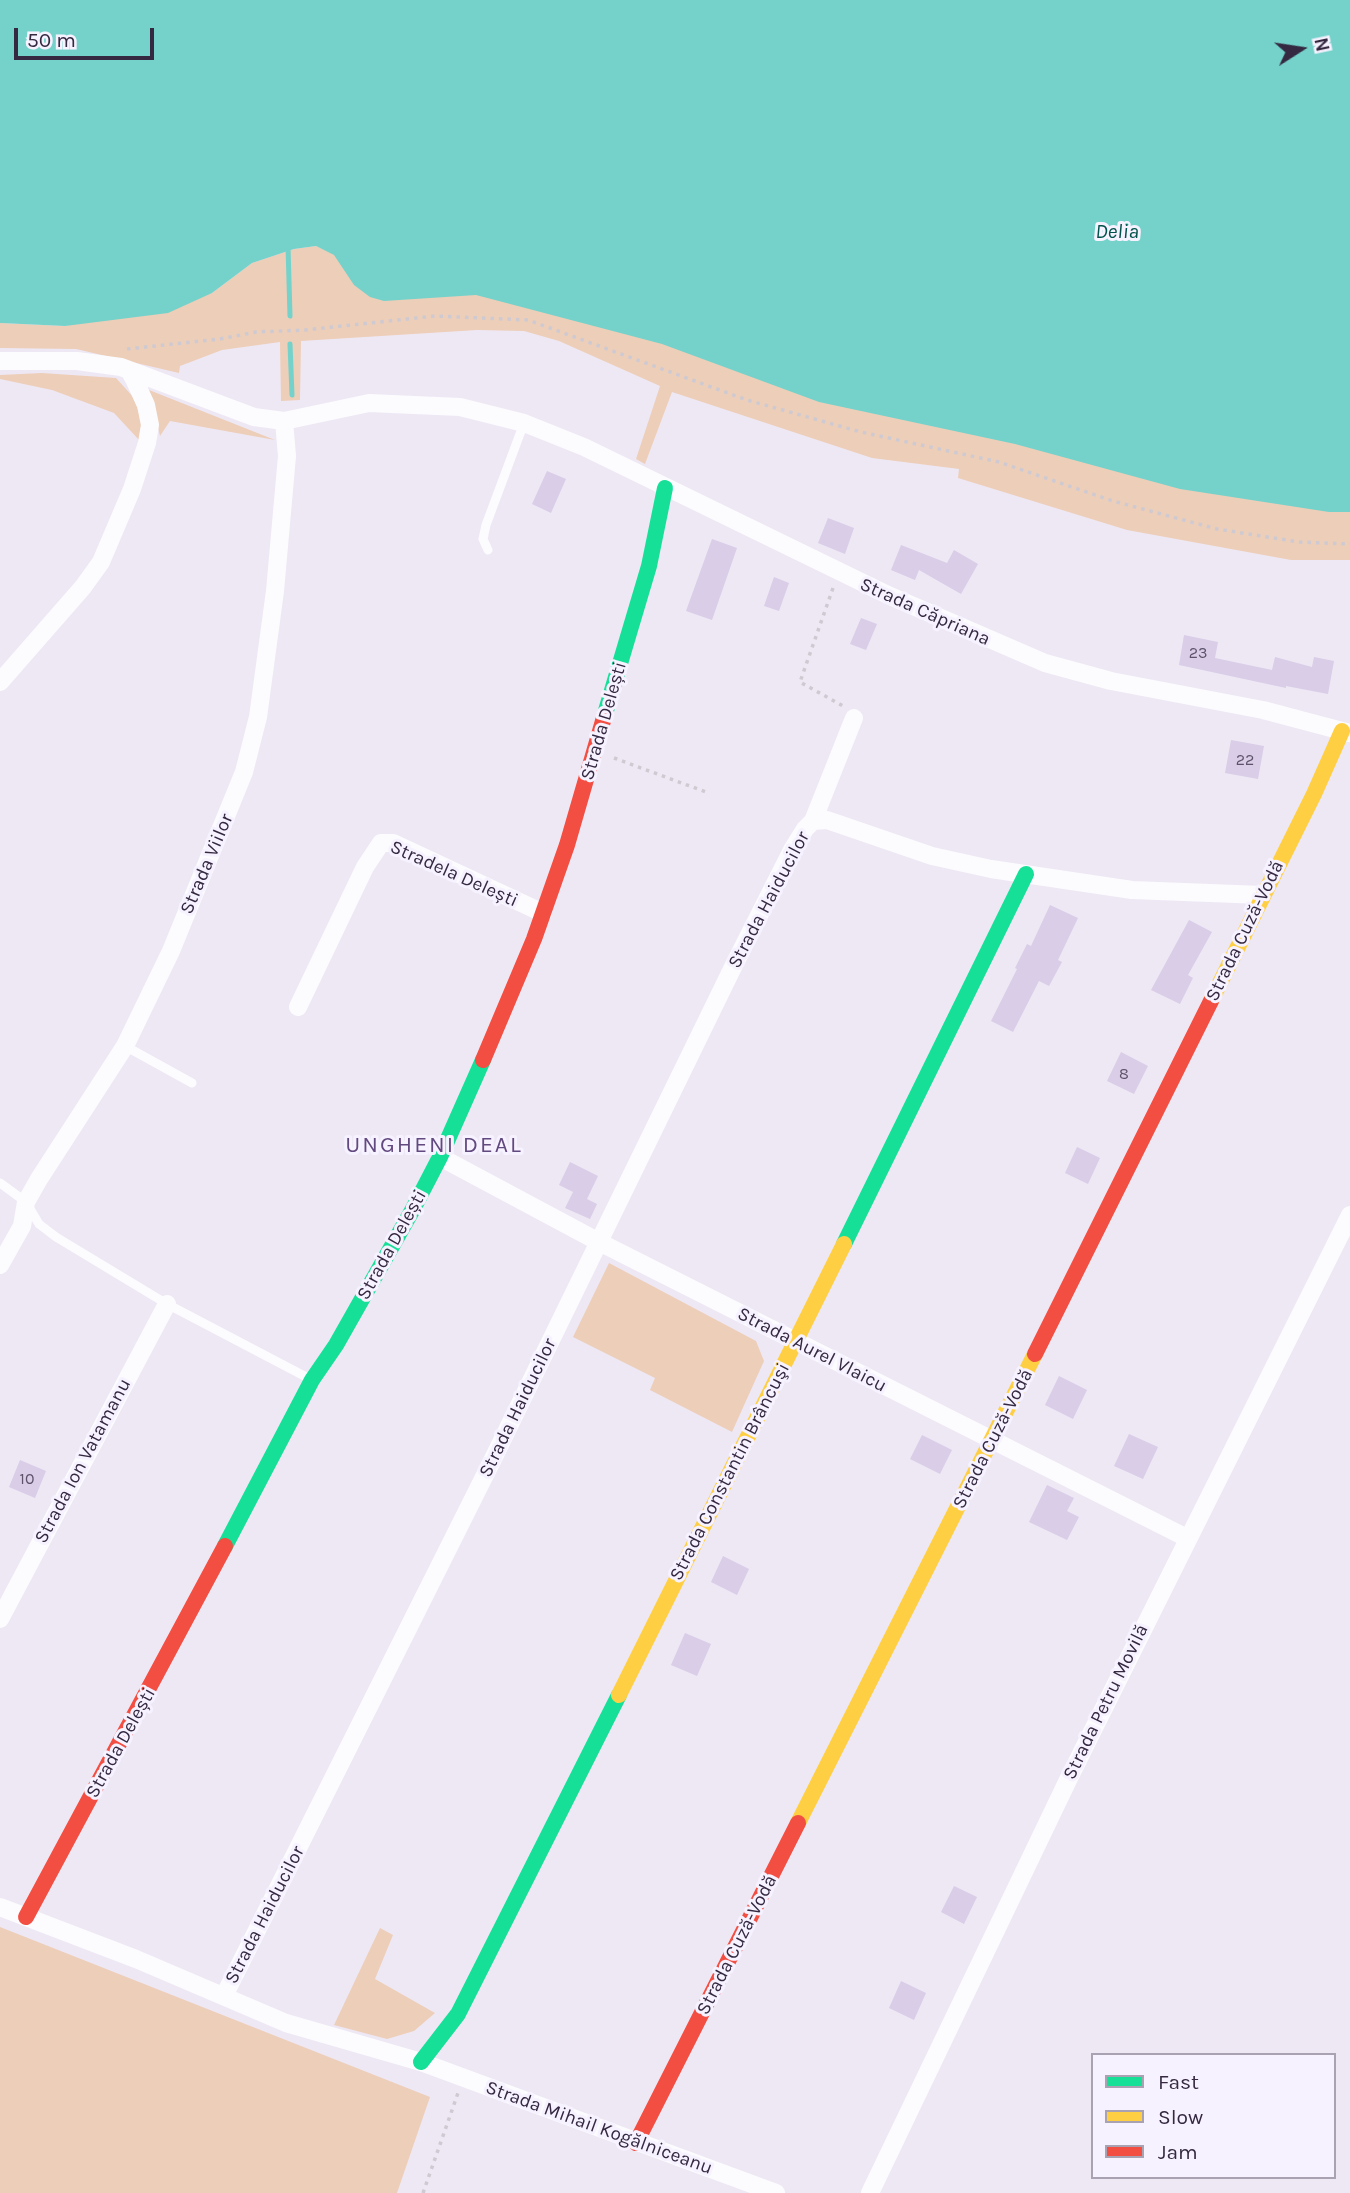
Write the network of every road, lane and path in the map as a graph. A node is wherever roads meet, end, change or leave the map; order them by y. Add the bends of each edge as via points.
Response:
1 (125, 349) dead end
2 (0, 361) edge
3 (129, 370) junction
4 (284, 421) junction
5 (524, 423) junction
6 (665, 488) junction
7 (1350, 544) edge
8 (488, 550) dead end
9 (839, 573) junction
10 (0, 682) edge
11 (854, 718) joint
12 (1346, 732) edge
13 (595, 752) junction
14 (706, 792) dead end
15 (813, 821) junction
16 (1026, 874) junction
17 (1262, 895) junction
18 (543, 913) junction
19 (298, 1007) dead end
20 (125, 1046) junction
21 (192, 1083) dead end
22 (440, 1157) junction
23 (0, 1183) edge
24 (26, 1202) junction
25 (1350, 1215) edge
26 (599, 1242) junction
27 (0, 1265) edge
28 (167, 1304) junction
29 (796, 1342) junction
30 (312, 1380) junction
31 (992, 1440) junction
32 (1187, 1538) junction
33 (0, 1619) edge
34 (0, 1907) edge
35 (26, 1917) junction
36 (224, 1996) junction
37 (421, 2062) junction
38 (463, 2078) junction
39 (636, 2143) junction
40 (423, 2193) edge
41 (776, 2193) edge
42 (870, 2193) edge

1 - 7 path via 435,316 528,320 747,400 861,432 999,461 1113,501 1217,529 1299,542
2 - 3 street, Strada Căpriana via 96,361
3 - 4 street, Strada Căpriana via 254,417
3 - 10 street via 146,405 149,433 111,541 95,572
4 - 5 street, Strada Căpriana via 369,403 460,407
4 - 20 street, Strada Viilor via 285,488 258,717 233,802 171,951
5 - 6 street, Strada Căpriana
5 - 8 lane via 486,525 483,539
6 - 9 street, Strada Căpriana
6 - 13 street, Strada Delești via 649,566
9 - 11 path via 800,682 848,708
9 - 12 street, Strada Căpriana via 1056,667
11 - 15 street, Strada Haiducilor
12 - 17 street, Strada Cuză-Vodă
13 - 14 path
13 - 18 street, Strada Delești
15 - 16 street, Strada Haiducilor via 827,820 932,856
15 - 26 street, Strada Haiducilor via 792,850
16 - 17 street, Strada Haiducilor via 1154,892
16 - 29 street, Strada Constantin Brâncuşi
17 - 31 street, Strada Cuză-Vodă
18 - 19 street, Stradela Delești via 393,843 381,843 359,878
18 - 22 street, Strada Delești
20 - 21 lane
20 - 24 street, Strada Viilor
22 - 26 street, Strada Aurel Vlaicu
22 - 30 street, Strada Delești via 388,1255
23 - 24 lane
24 - 27 street, Strada Viilor via 22,1226
24 - 28 lane via 39,1224 56,1237
25 - 32 street, Strada Petru Movilă
26 - 29 street, Strada Aurel Vlaicu
26 - 36 street, Strada Haiducilor
28 - 30 lane
28 - 33 street, Strada Ion Vatamanu
29 - 31 street, Strada Aurel Vlaicu
29 - 37 street, Strada Constantin Brâncuşi via 458,2014
30 - 35 street, Strada Delești
31 - 32 street, Strada Aurel Vlaicu
31 - 39 street, Strada Cuză-Vodă
32 - 42 street, Strada Petru Movilă
34 - 35 street, Strada Mihail Kogălniceanu
35 - 36 street, Strada Mihail Kogălniceanu
36 - 37 street, Strada Mihail Kogălniceanu via 286,2023
37 - 38 street, Strada Mihail Kogălniceanu
38 - 39 street, Strada Mihail Kogălniceanu
38 - 40 path
39 - 41 street, Strada Mihail Kogălniceanu

